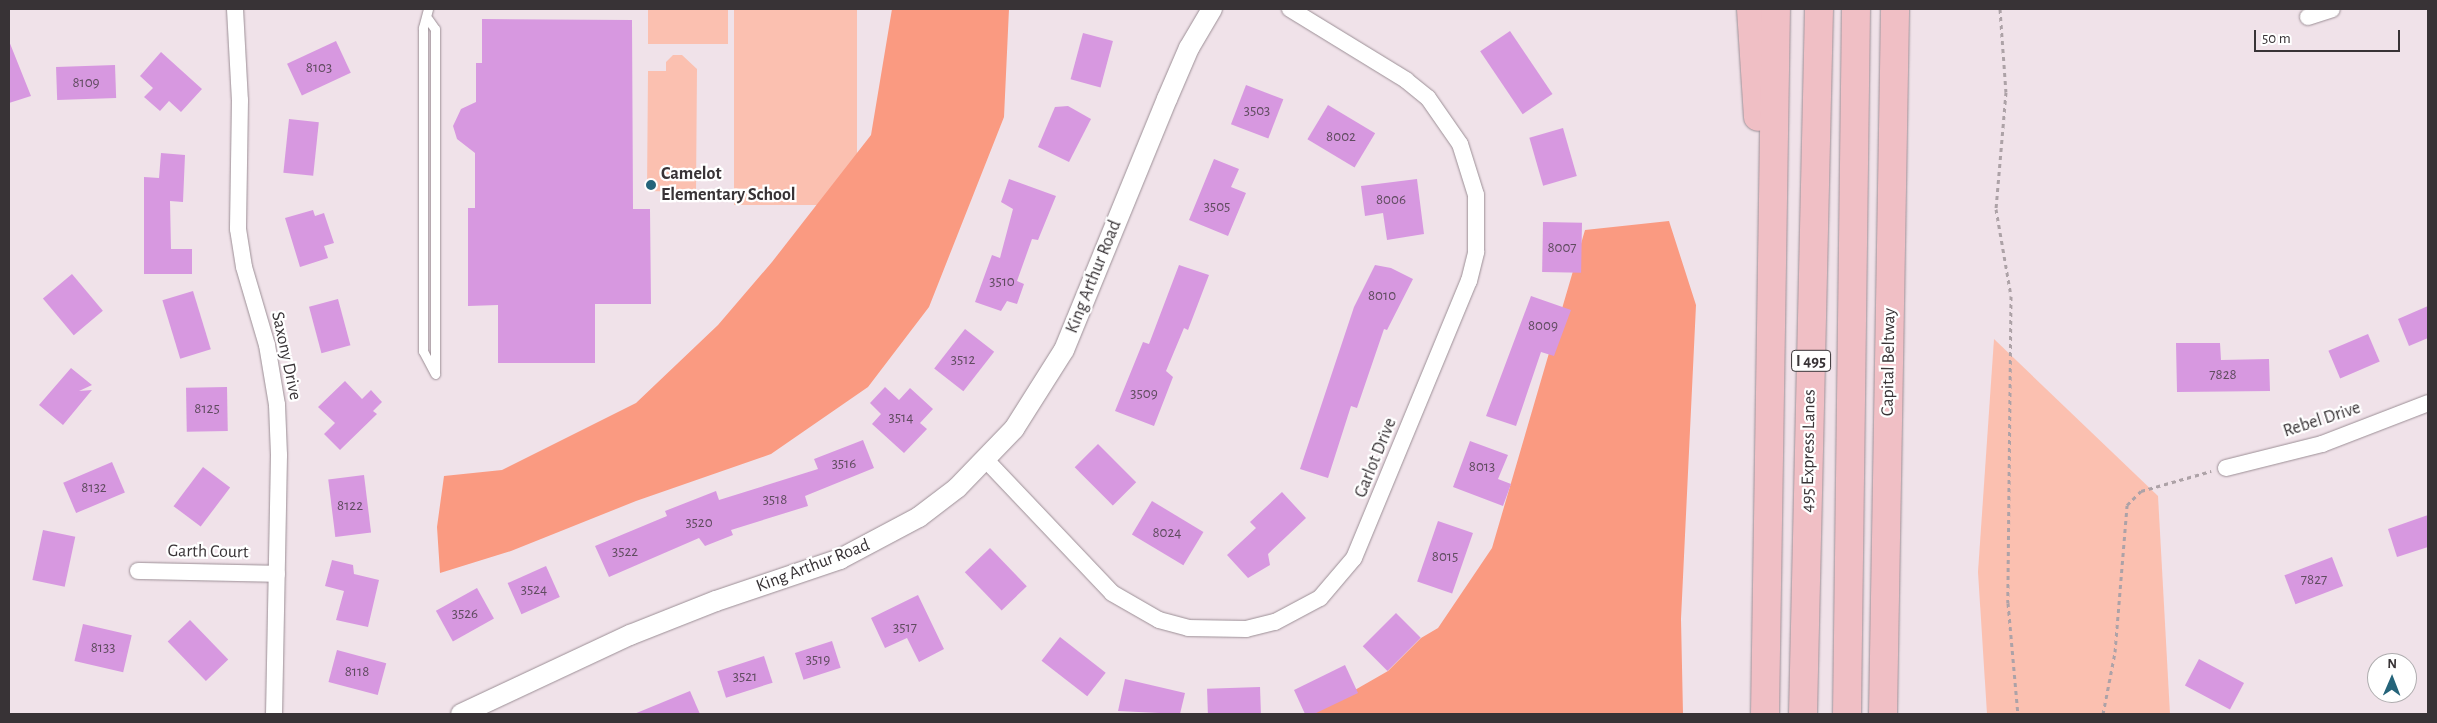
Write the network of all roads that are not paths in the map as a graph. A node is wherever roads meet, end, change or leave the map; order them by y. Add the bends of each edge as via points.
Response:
1 (235, 9) edge
2 (428, 9) edge
3 (1212, 9) edge
4 (1290, 9) edge
5 (1751, 9) edge
6 (1776, 9) edge
7 (1819, 9) edge
8 (1856, 9) edge
9 (1895, 9) edge
10 (1912, 9) edge
11 (2332, 9) edge
12 (2308, 17) dead end
13 (428, 19) junction
14 (1892, 194) junction
15 (1771, 314) junction
16 (2428, 403) edge
17 (986, 460) junction
18 (2226, 468) road end
19 (138, 571) dead end
20 (277, 574) junction
21 (274, 714) edge
22 (460, 714) edge
23 (1764, 714) edge
24 (1803, 714) edge
25 (1847, 714) edge
26 (1883, 714) edge

1 - 20 street, Saxony Drive via 240,100 238,229 244,267 267,345 276,405 279,455
2 - 13 lane
3 - 17 street, King Arthur Road via 1189,48 1166,99 1064,350 1014,429
4 - 17 street, Garlot Drive via 1406,80 1428,98 1460,144 1476,195 1476,252 1469,281 1354,558 1320,598 1274,622 1218,630 1188,628 1159,620 1112,593 1080,563
5 - 15 highway
6 - 15 highway, I 495
7 - 24 highway, 495 Express Lanes / I 495
8 - 25 highway, I 495
9 - 14 highway, Capital Beltway
10 - 14 highway
11 - 12 street
13 - 13 lane via 435,29 435,374 423,352 424,28
14 - 26 highway, Capital Beltway
15 - 23 highway, I 495
16 - 18 street, Rebel Drive via 2322,444
17 - 22 street, King Arthur Road via 957,488 881,540 840,559 716,601 630,635
19 - 20 street, Garth Court
20 - 21 street, Saxony Drive

